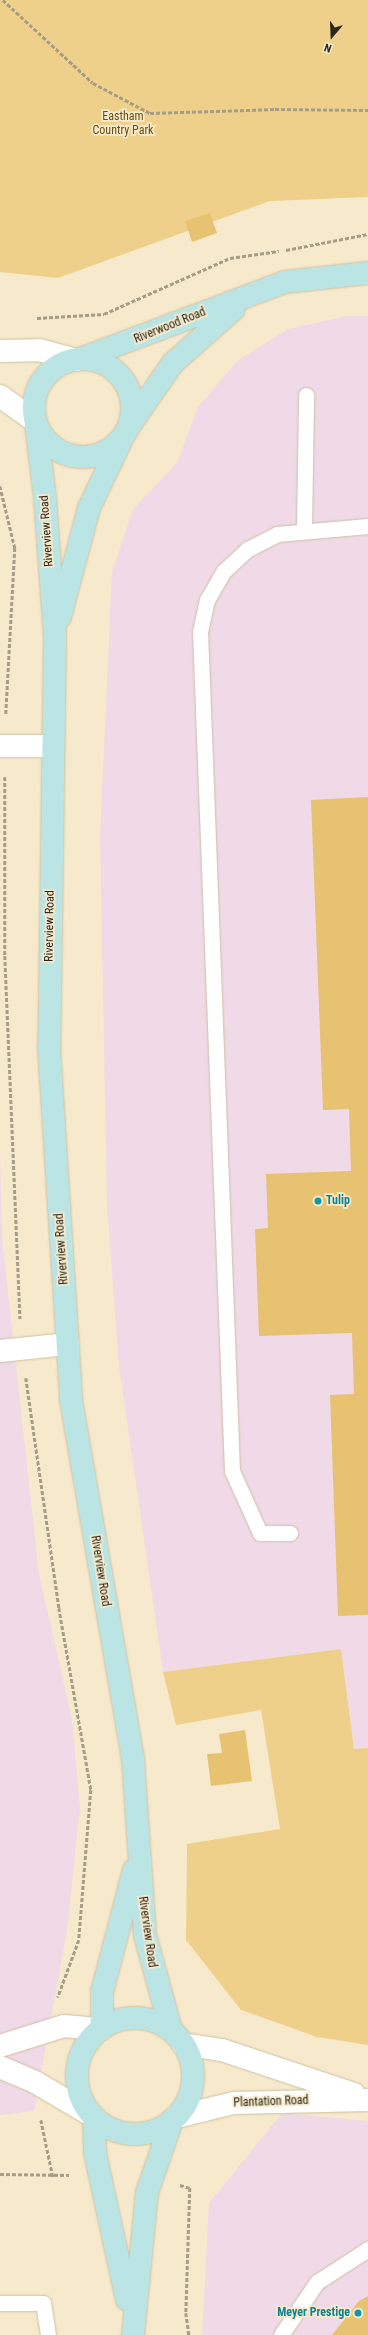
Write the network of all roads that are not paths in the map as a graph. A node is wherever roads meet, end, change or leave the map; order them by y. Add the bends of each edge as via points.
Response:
1 (368, 273) edge
2 (260, 291) junction
3 (0, 351) edge
4 (78, 359) junction
5 (306, 395) dead end
6 (0, 396) edge
7 (36, 422) junction
8 (126, 433) junction
9 (368, 526) edge
10 (304, 529) junction
11 (55, 638) junction
12 (0, 746) edge
13 (52, 746) junction
14 (68, 1344) junction
15 (0, 1351) edge
16 (290, 1533) dead end
17 (138, 1856) junction
18 (101, 2028) junction
19 (177, 2037) junction
20 (0, 2046) edge
21 (0, 2067) edge
22 (368, 2099) edge
23 (94, 2117) junction
24 (174, 2119) junction
25 (368, 2249) edge
26 (0, 2303) edge
27 (132, 2331) edge
28 (48, 2335) edge
29 (281, 2335) edge

1 - 2 street, Riverwood Road via 310,277
2 - 4 street, Riverwood Road via 141,339
2 - 8 street, Riverwood Road via 220,319 173,363
3 - 4 street via 39,350
4 - 7 street via 61,364 44,379 34,404
4 - 8 street via 96,360 123,378 131,393
5 - 10 lane
6 - 7 street
7 - 8 street via 43,437 67,455 97,456
7 - 11 street, Riverview Road via 46,497
8 - 11 street, Riverview Road via 89,508
9 - 10 lane
10 - 16 lane via 277,534 248,549 224,571 207,600 200,632 232,1471 260,1533
11 - 13 street, Riverview Road
12 - 13 street
13 - 14 street, Riverview Road via 49,1047
14 - 15 street
14 - 17 street, Riverview Road via 71,1400 133,1760
17 - 18 street, Riverview Road via 102,1992
17 - 19 street, Riverview Road via 150,1964
18 - 19 street via 136,2018 154,2021
18 - 20 street via 64,2026
18 - 23 street via 87,2042 79,2061 77,2080 82,2099
19 - 22 street, Plantation Road
19 - 24 street via 191,2062 193,2081 187,2101
21 - 23 street via 35,2082
22 - 24 street, Plantation Road via 234,2103
23 - 24 street via 125,2133 158,2129
23 - 27 street via 95,2153
24 - 27 street via 147,2193
25 - 29 lane via 317,2282
26 - 28 lane via 43,2303

